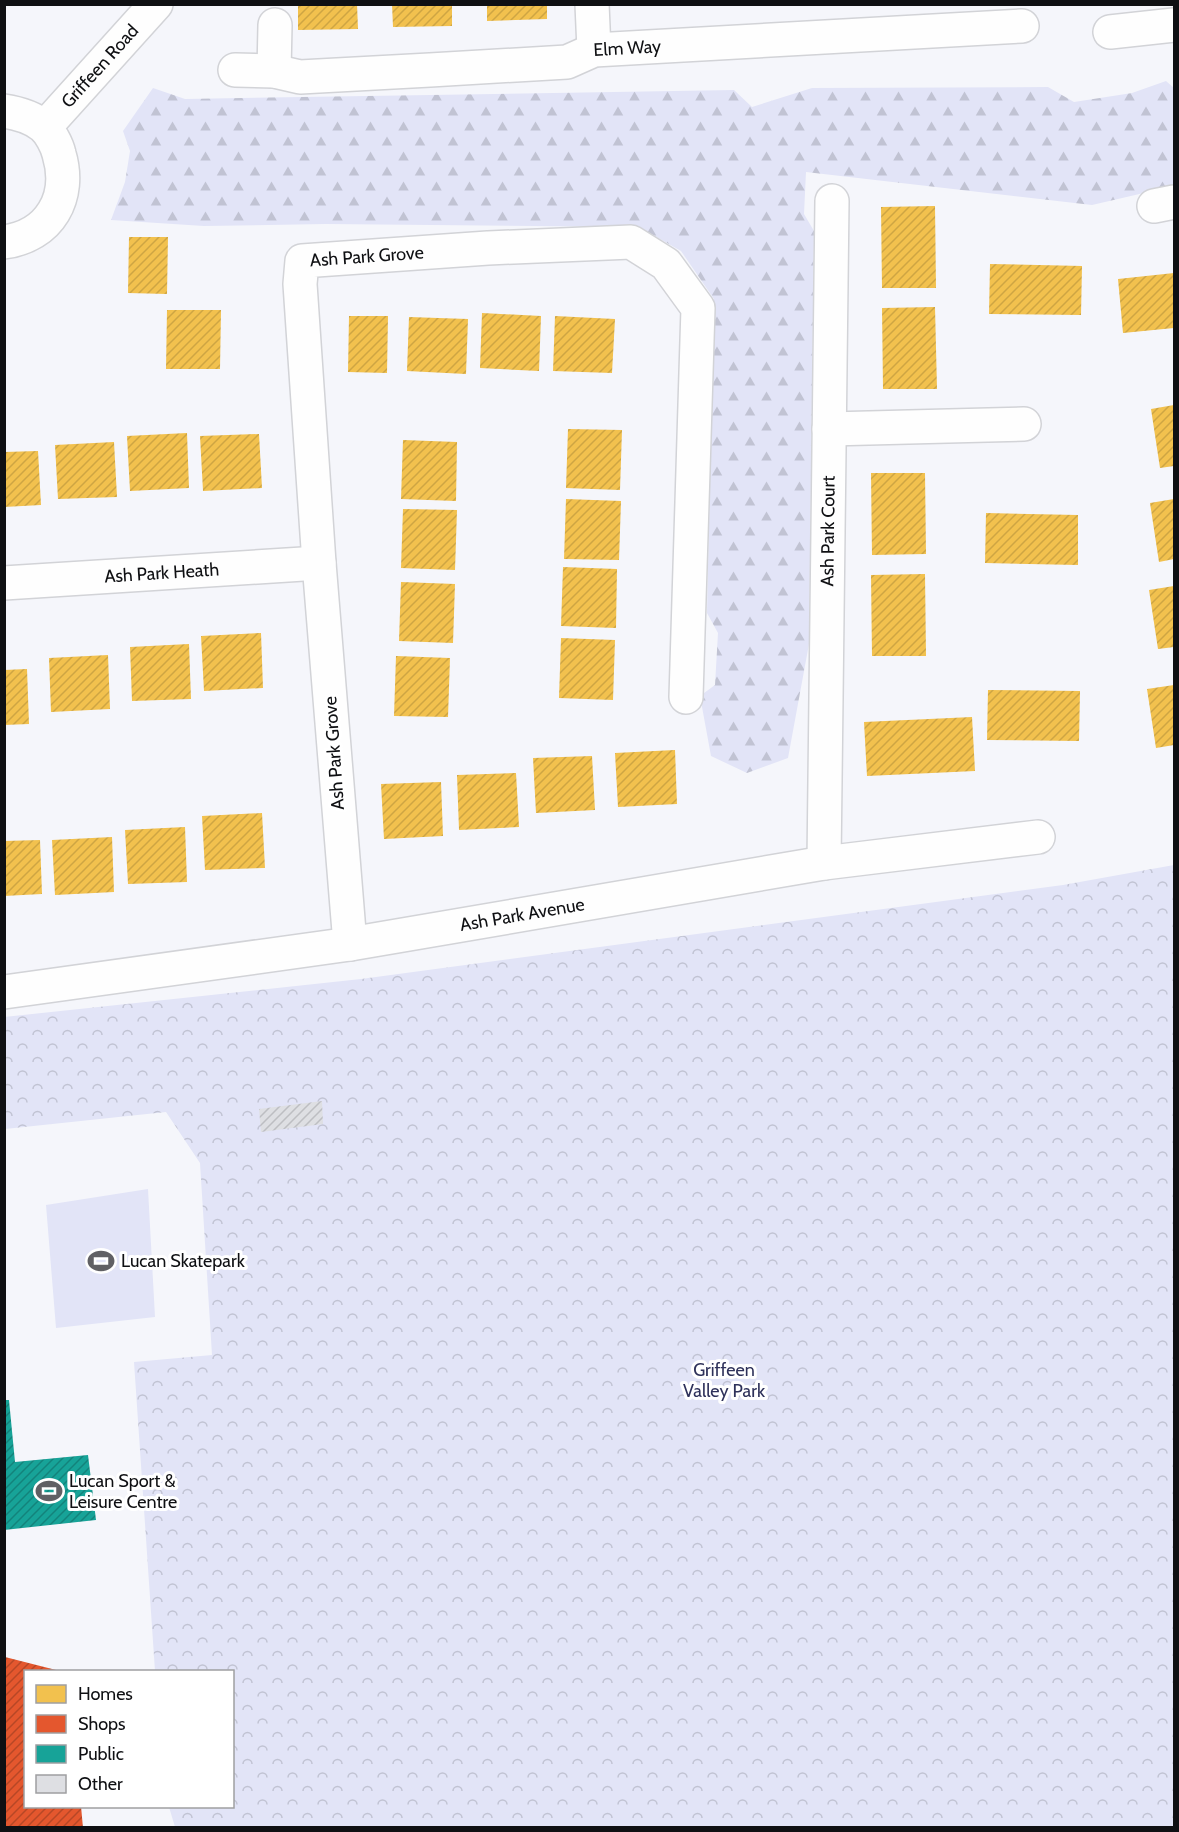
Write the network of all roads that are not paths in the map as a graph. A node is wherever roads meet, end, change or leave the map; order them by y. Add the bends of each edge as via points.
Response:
1 (156, 4) edge
2 (592, 4) edge
3 (275, 25) dead end
4 (1174, 25) edge
5 (1022, 26) dead end
6 (1110, 32) dead end
7 (594, 50) junction
8 (235, 70) dead end
9 (274, 71) junction
10 (4, 111) edge
11 (45, 127) junction
12 (832, 201) dead end
13 (4, 242) edge
14 (1024, 424) dead end
15 (829, 429) junction
16 (319, 563) junction
17 (4, 584) edge
18 (686, 696) dead end
19 (1038, 837) dead end
20 (824, 863) junction
21 (350, 944) junction
22 (4, 992) edge

1 - 11 street, Griffeen Road
2 - 7 street
3 - 9 street
4 - 6 street
5 - 7 street, Elm Way
7 - 9 street, Elm Way via 567,62 300,77
8 - 9 street, Elm Way
10 - 11 street
11 - 13 street via 57,147 63,191 54,212 39,229
12 - 15 street, Ash Park Court
14 - 15 street
15 - 20 street, Ash Park Court
16 - 17 street, Ash Park Heath
16 - 18 street, Ash Park Grove via 300,284 302,261 631,242 666,264 698,308
16 - 21 street, Ash Park Grove
19 - 20 street, Ash Park Avenue
20 - 21 street, Ash Park Avenue
21 - 22 street, Ash Park Avenue

